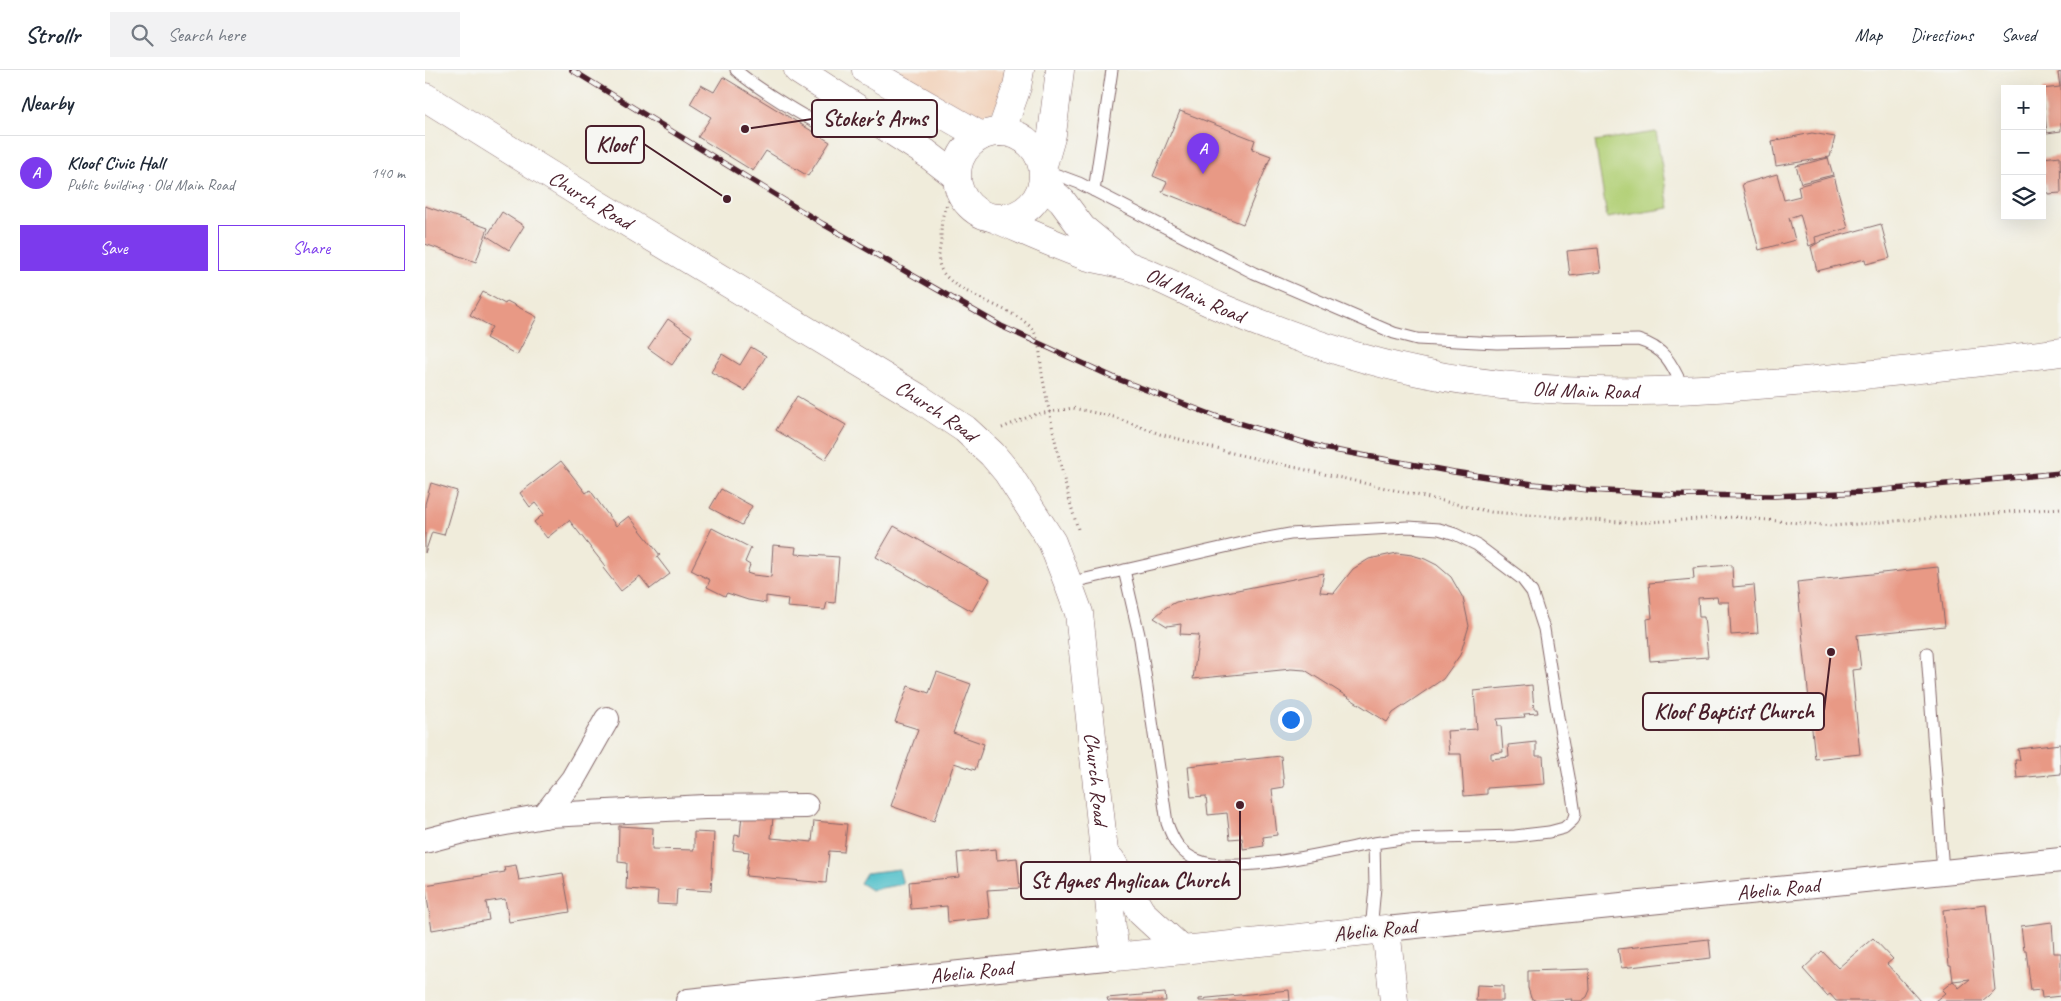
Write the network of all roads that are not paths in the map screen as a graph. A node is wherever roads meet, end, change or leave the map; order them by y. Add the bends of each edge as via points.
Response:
1 (736, 70) edge
2 (797, 70) edge
3 (866, 70) edge
4 (1021, 70) edge
5 (1060, 70) edge
6 (1112, 70) edge
7 (425, 97) edge
8 (885, 126) junction
9 (991, 134) junction
10 (1043, 173) junction
11 (957, 182) junction
12 (1094, 191) junction
13 (994, 218) junction
14 (1129, 266) junction
15 (2061, 352) edge
16 (1684, 391) junction
17 (1124, 570) junction
18 (1069, 583) junction
19 (1927, 653) dead end
20 (607, 719) dead end
21 (806, 806) dead end
22 (544, 816) junction
23 (425, 841) edge
24 (1374, 843) junction
25 (1105, 847) junction
26 (2061, 860) edge
27 (1943, 872) junction
28 (1379, 930) junction
29 (1181, 949) junction
30 (1115, 957) junction
31 (688, 1001) edge
32 (1394, 1001) edge

1 - 8 lane via 823,125 840,129
2 - 8 main road
3 - 9 main road
4 - 9 main road via 1017,87
5 - 10 main road via 1052,134
6 - 12 lane
7 - 18 main road, Church Road via 917,397 978,438 1007,472 1037,518 1052,542
8 - 11 main road via 943,164
9 - 10 main road via 1023,138 1032,146
9 - 11 main road via 971,143 962,153
10 - 12 lane via 1061,175
10 - 13 main road via 1029,208 1013,216
10 - 14 main road, Old Main Road via 1082,228
11 - 13 main road via 963,200 971,209
12 - 16 lane via 1254,273 1394,333 1417,339 1497,343 1638,340 1654,347 1671,361
13 - 14 main road, Old Main Road via 1087,256
14 - 16 main road, Old Main Road via 1287,334 1417,372 1539,389
15 - 16 main road, Old Main Road via 1784,384
17 - 18 lane
17 - 24 lane via 1140,640 1167,823 1179,848 1197,861 1222,866 1281,860
17 - 24 lane via 1289,534 1408,527 1439,529 1455,534 1477,545 1522,579 1533,592 1544,629 1575,814 1573,820 1564,828 1524,835 1402,839
18 - 25 main road, Church Road via 1079,613
19 - 27 lane
20 - 22 street via 573,779
21 - 22 street via 705,807
22 - 23 street
24 - 28 lane
25 - 29 main road via 1117,874 1141,912
25 - 30 main road, Church Road
26 - 27 street, Abelia Road
27 - 28 street, Abelia Road
28 - 29 main road, Abelia Road
28 - 32 main road
29 - 30 main road, Abelia Road
30 - 31 street, Abelia Road

